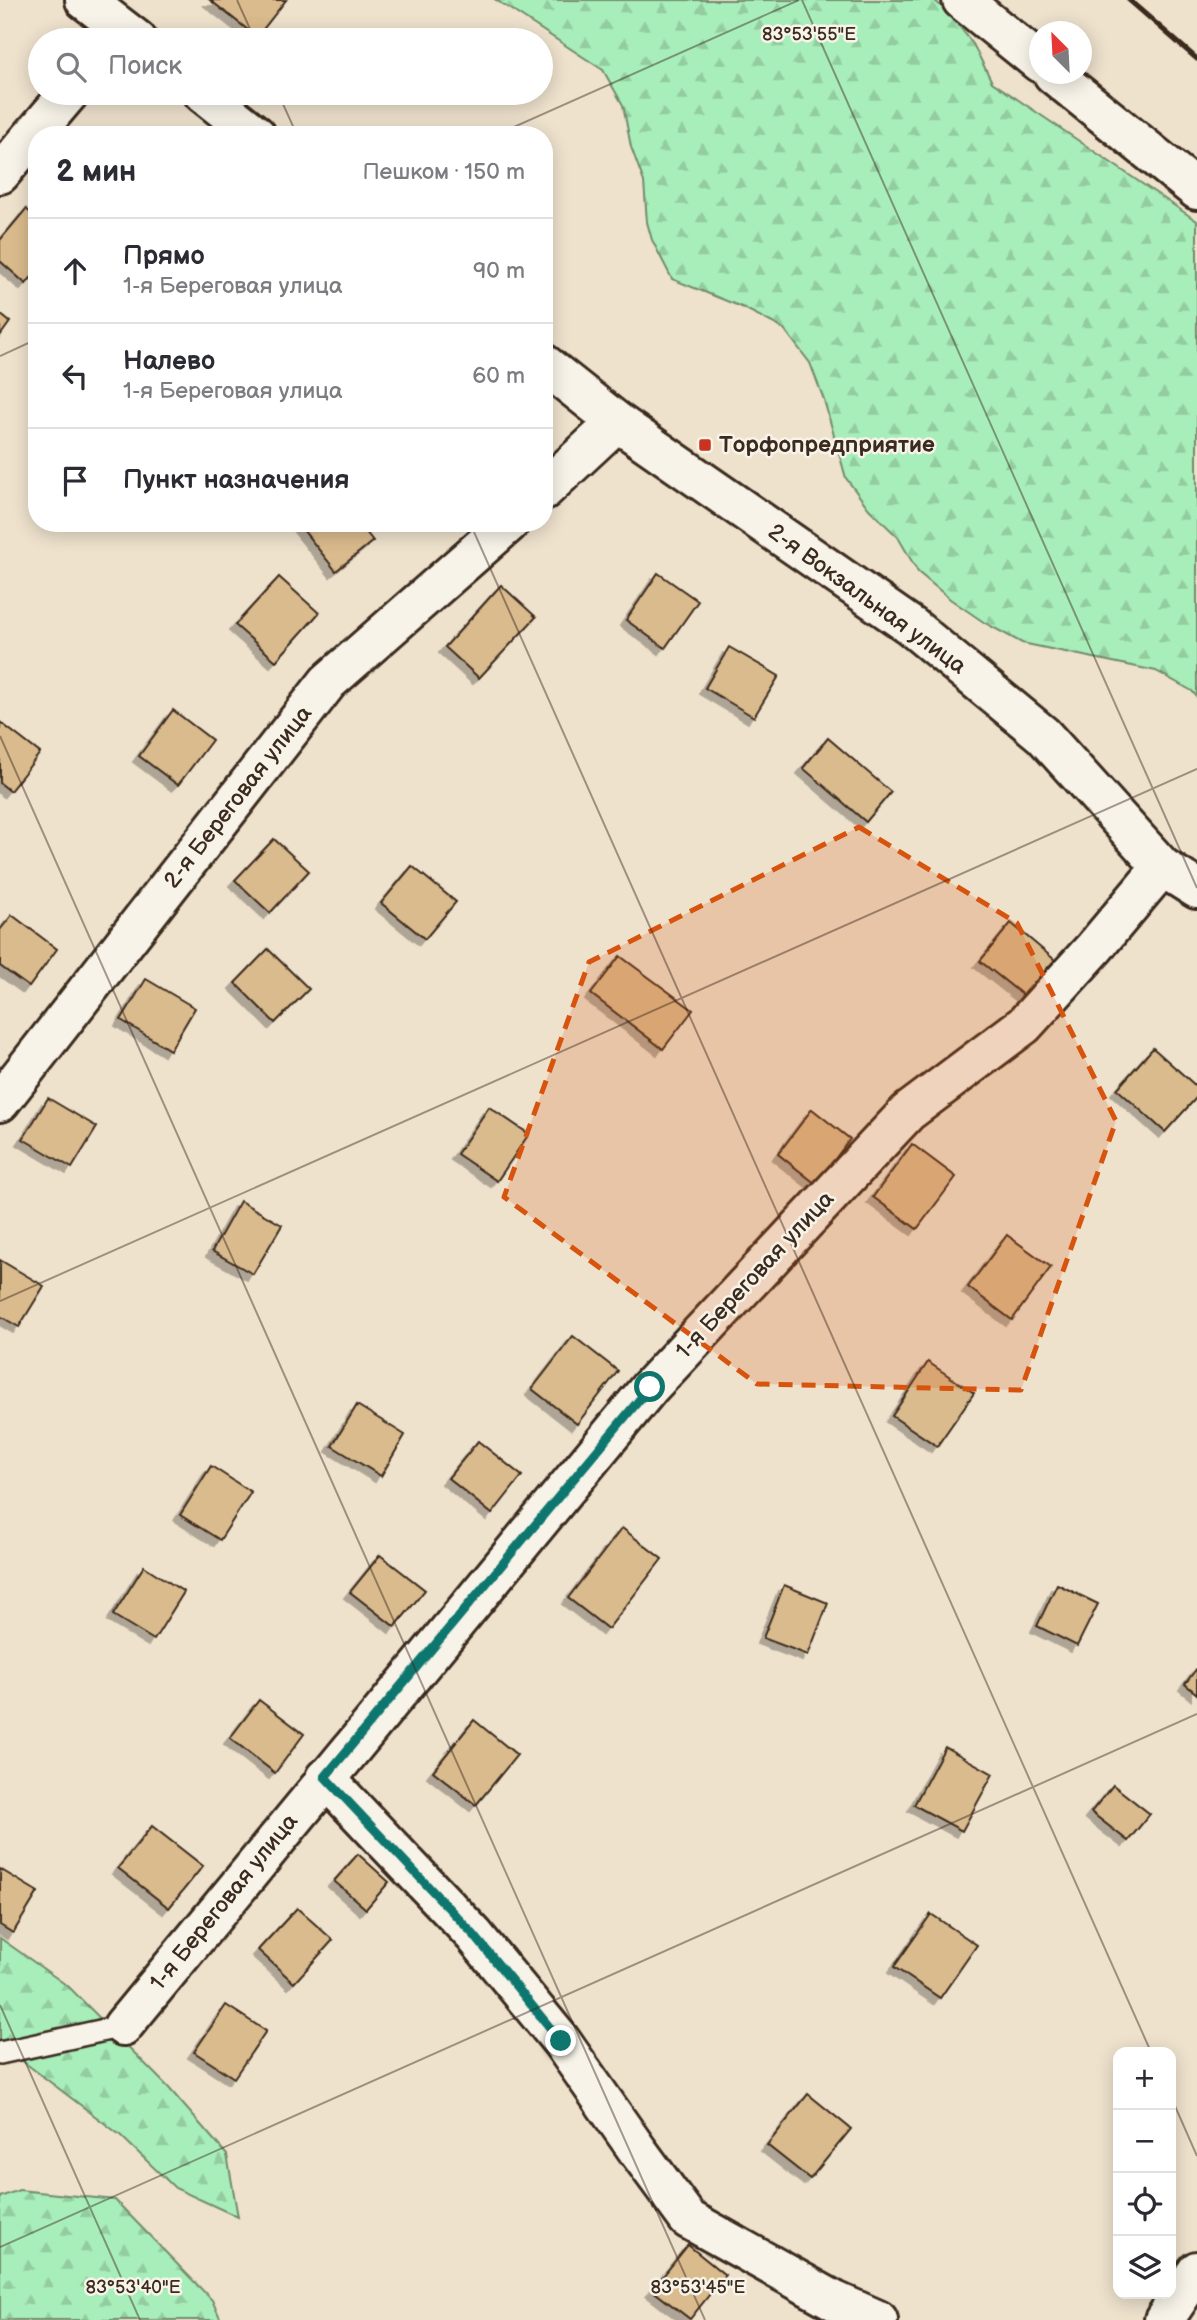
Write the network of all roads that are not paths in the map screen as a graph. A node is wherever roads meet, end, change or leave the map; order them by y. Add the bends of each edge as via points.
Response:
1 (85, 0) edge
2 (962, 0) edge
3 (115, 28) edge
4 (1029, 54) edge
5 (1065, 84) edge
6 (59, 105) edge
7 (218, 105) edge
8 (41, 126) edge
9 (245, 126) edge
10 (28, 141) edge
11 (0, 174) edge
12 (1197, 190) edge
13 (553, 371) edge
14 (617, 422) junction
15 (553, 482) edge
16 (499, 532) edge
17 (1162, 867) junction
18 (1197, 889) edge
19 (0, 1102) edge
20 (325, 1777) junction
21 (122, 2026) joint
22 (0, 2053) edge
23 (1197, 2271) edge
24 (878, 2320) edge
25 (1164, 2320) edge

1 - 3 street
2 - 4 street
5 - 12 street
6 - 8 street
7 - 9 street
10 - 11 street
13 - 14 street, 2-я Вокзальная улица
14 - 15 street
14 - 17 street, 2-я Вокзальная улица via 911,626 1043,735
16 - 19 street, 2-я Береговая улица via 328,682
17 - 18 street, 2-я Вокзальная улица
17 - 20 street, 1-я Береговая улица via 1024,1025 908,1112 650,1387
20 - 21 street, 1-я Береговая улица
20 - 24 street via 474,1935 561,2041 688,2219
21 - 22 lane
23 - 25 street

